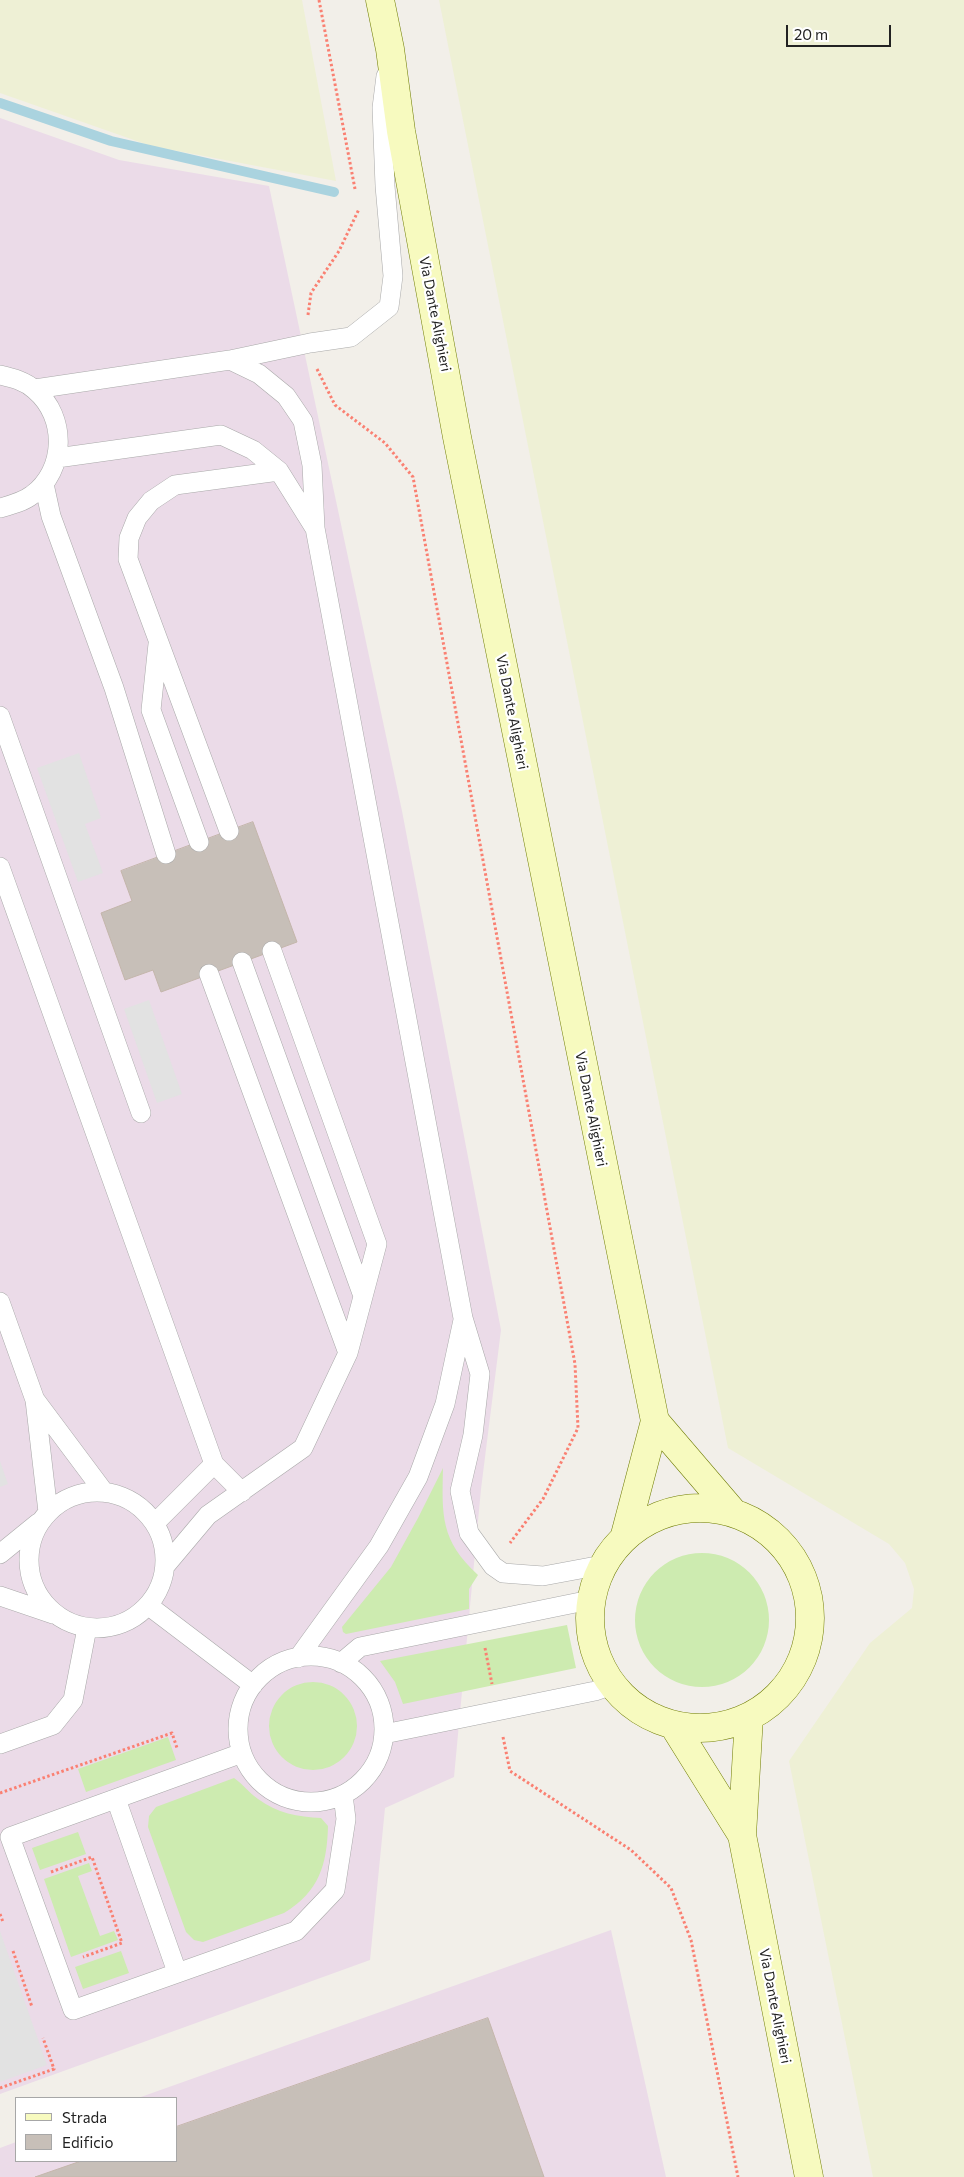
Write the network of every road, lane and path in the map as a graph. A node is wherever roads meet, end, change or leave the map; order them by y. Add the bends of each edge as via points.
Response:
1 (319, 0) edge
2 (380, 0) edge
3 (390, 49) junction
4 (355, 190) dead end
5 (357, 199) dead end
6 (308, 318) dead end
7 (230, 360) junction
8 (314, 362) dead end
9 (0, 375) edge
10 (35, 389) junction
11 (57, 458) junction
12 (279, 471) junction
13 (44, 484) junction
14 (9, 505) edge
15 (0, 519) edge
16 (315, 528) junction
17 (158, 640) junction
18 (0, 716) edge
19 (229, 831) dead end
20 (199, 842) dead end
21 (166, 854) dead end
22 (0, 867) edge
23 (272, 951) dead end
24 (242, 962) dead end
25 (209, 974) dead end
26 (141, 1113) dead end
27 (363, 1296) junction
28 (0, 1302) edge
29 (463, 1318) junction
30 (348, 1353) junction
31 (35, 1400) junction
32 (655, 1421) junction
33 (214, 1464) junction
34 (104, 1492) junction
35 (242, 1492) junction
36 (732, 1511) junction
37 (45, 1516) junction
38 (154, 1523) junction
39 (625, 1535) junction
40 (506, 1549) dead end
41 (0, 1554) edge
42 (166, 1565) junction
43 (602, 1565) junction
44 (0, 1596) edge
45 (590, 1600) junction
46 (148, 1606) junction
47 (56, 1615) junction
48 (87, 1628) junction
49 (483, 1641) dead end
50 (298, 1658) junction
51 (341, 1663) junction
52 (253, 1685) junction
53 (492, 1685) dead end
54 (612, 1685) junction
55 (749, 1718) junction
56 (674, 1726) junction
57 (384, 1734) junction
58 (503, 1739) dead end
59 (0, 1744) edge
60 (178, 1751) dead end
61 (242, 1753) junction
62 (0, 1793) edge
63 (343, 1796) junction
64 (116, 1799) junction
65 (742, 1836) junction
66 (44, 1874) dead end
67 (0, 1914) edge
68 (3, 1922) dead end
69 (13, 1951) dead end
70 (75, 1960) dead end
71 (177, 1972) junction
72 (32, 2006) dead end
73 (43, 2038) dead end
74 (0, 2088) edge
75 (738, 2177) edge
76 (809, 2177) edge

1 - 4 path
2 - 3 main road, Via Dante Alighieri
3 - 7 lane via 382,108 393,276 389,307 351,338
3 - 32 main road, Via Dante Alighieri via 400,132 457,437
5 - 6 path via 359,209 339,251 310,294
7 - 10 lane
7 - 16 lane via 258,374 286,396 303,421 312,465
8 - 40 path via 335,405 385,443 414,476 575,1364 578,1428 543,1498
9 - 10 lane
10 - 11 lane via 56,419 59,436
11 - 12 lane via 221,435 253,450
11 - 13 lane
12 - 16 lane
12 - 17 lane via 175,485 150,501 136,518 129,538 128,558
13 - 14 lane via 32,496
13 - 21 lane via 51,516 114,688
14 - 15 lane
16 - 29 lane
17 - 19 lane
17 - 20 lane via 151,710
18 - 26 lane
22 - 33 lane
23 - 27 lane via 377,1244
24 - 27 lane
25 - 30 lane
27 - 30 lane
28 - 31 lane
29 - 43 lane via 480,1374 460,1491 468,1533 493,1566 503,1573 543,1576
29 - 50 lane via 445,1404 418,1477 380,1546
30 - 35 lane via 303,1448
31 - 34 lane
31 - 37 lane
32 - 36 main road, Via Dante Alighieri
32 - 39 main road, Via Dante Alighieri
33 - 35 lane
33 - 38 lane
34 - 37 lane via 84,1493 64,1500
34 - 38 lane via 124,1497 141,1508
35 - 42 lane via 208,1515
36 - 39 main road, Via Dante Alighieri via 694,1507 657,1515
36 - 55 main road, Via Dante Alighieri via 766,1528 792,1556 808,1590 811,1628 801,1664 779,1695
37 - 41 lane
37 - 47 lane via 32,1540 28,1560 32,1581 41,1600
38 - 42 lane via 164,1543
39 - 43 main road, Via Dante Alighieri
42 - 46 lane via 161,1588
43 - 45 main road, Via Dante Alighieri
44 - 47 lane
45 - 51 lane via 360,1647
45 - 54 main road, Via Dante Alighieri via 592,1644
46 - 48 lane via 131,1620 110,1628
46 - 52 lane
47 - 48 lane via 70,1624
48 - 59 lane via 73,1700 53,1725
49 - 53 path
50 - 51 lane via 328,1658
50 - 52 lane via 281,1663
51 - 57 lane via 360,1675 374,1691 382,1712
52 - 61 lane via 239,1718 238,1736
54 - 56 main road, Via Dante Alighieri via 640,1711
54 - 57 lane via 595,1692
55 - 56 main road, Via Dante Alighieri via 712,1728
55 - 65 main road, Via Dante Alighieri
56 - 65 main road, Via Dante Alighieri
57 - 63 lane via 381,1753 372,1771
58 - 75 path via 510,1771 631,1850 671,1888 691,1940
60 - 62 path via 172,1733
61 - 63 lane via 261,1782 291,1800 309,1803
61 - 64 lane
63 - 71 lane via 346,1819 335,1890 296,1931
64 - 71 lane
64 - 71 lane via 10,1837 73,2010
65 - 76 main road, Via Dante Alighieri
66 - 70 path via 92,1857 122,1942
67 - 68 path
69 - 72 path
73 - 74 path via 54,2069

